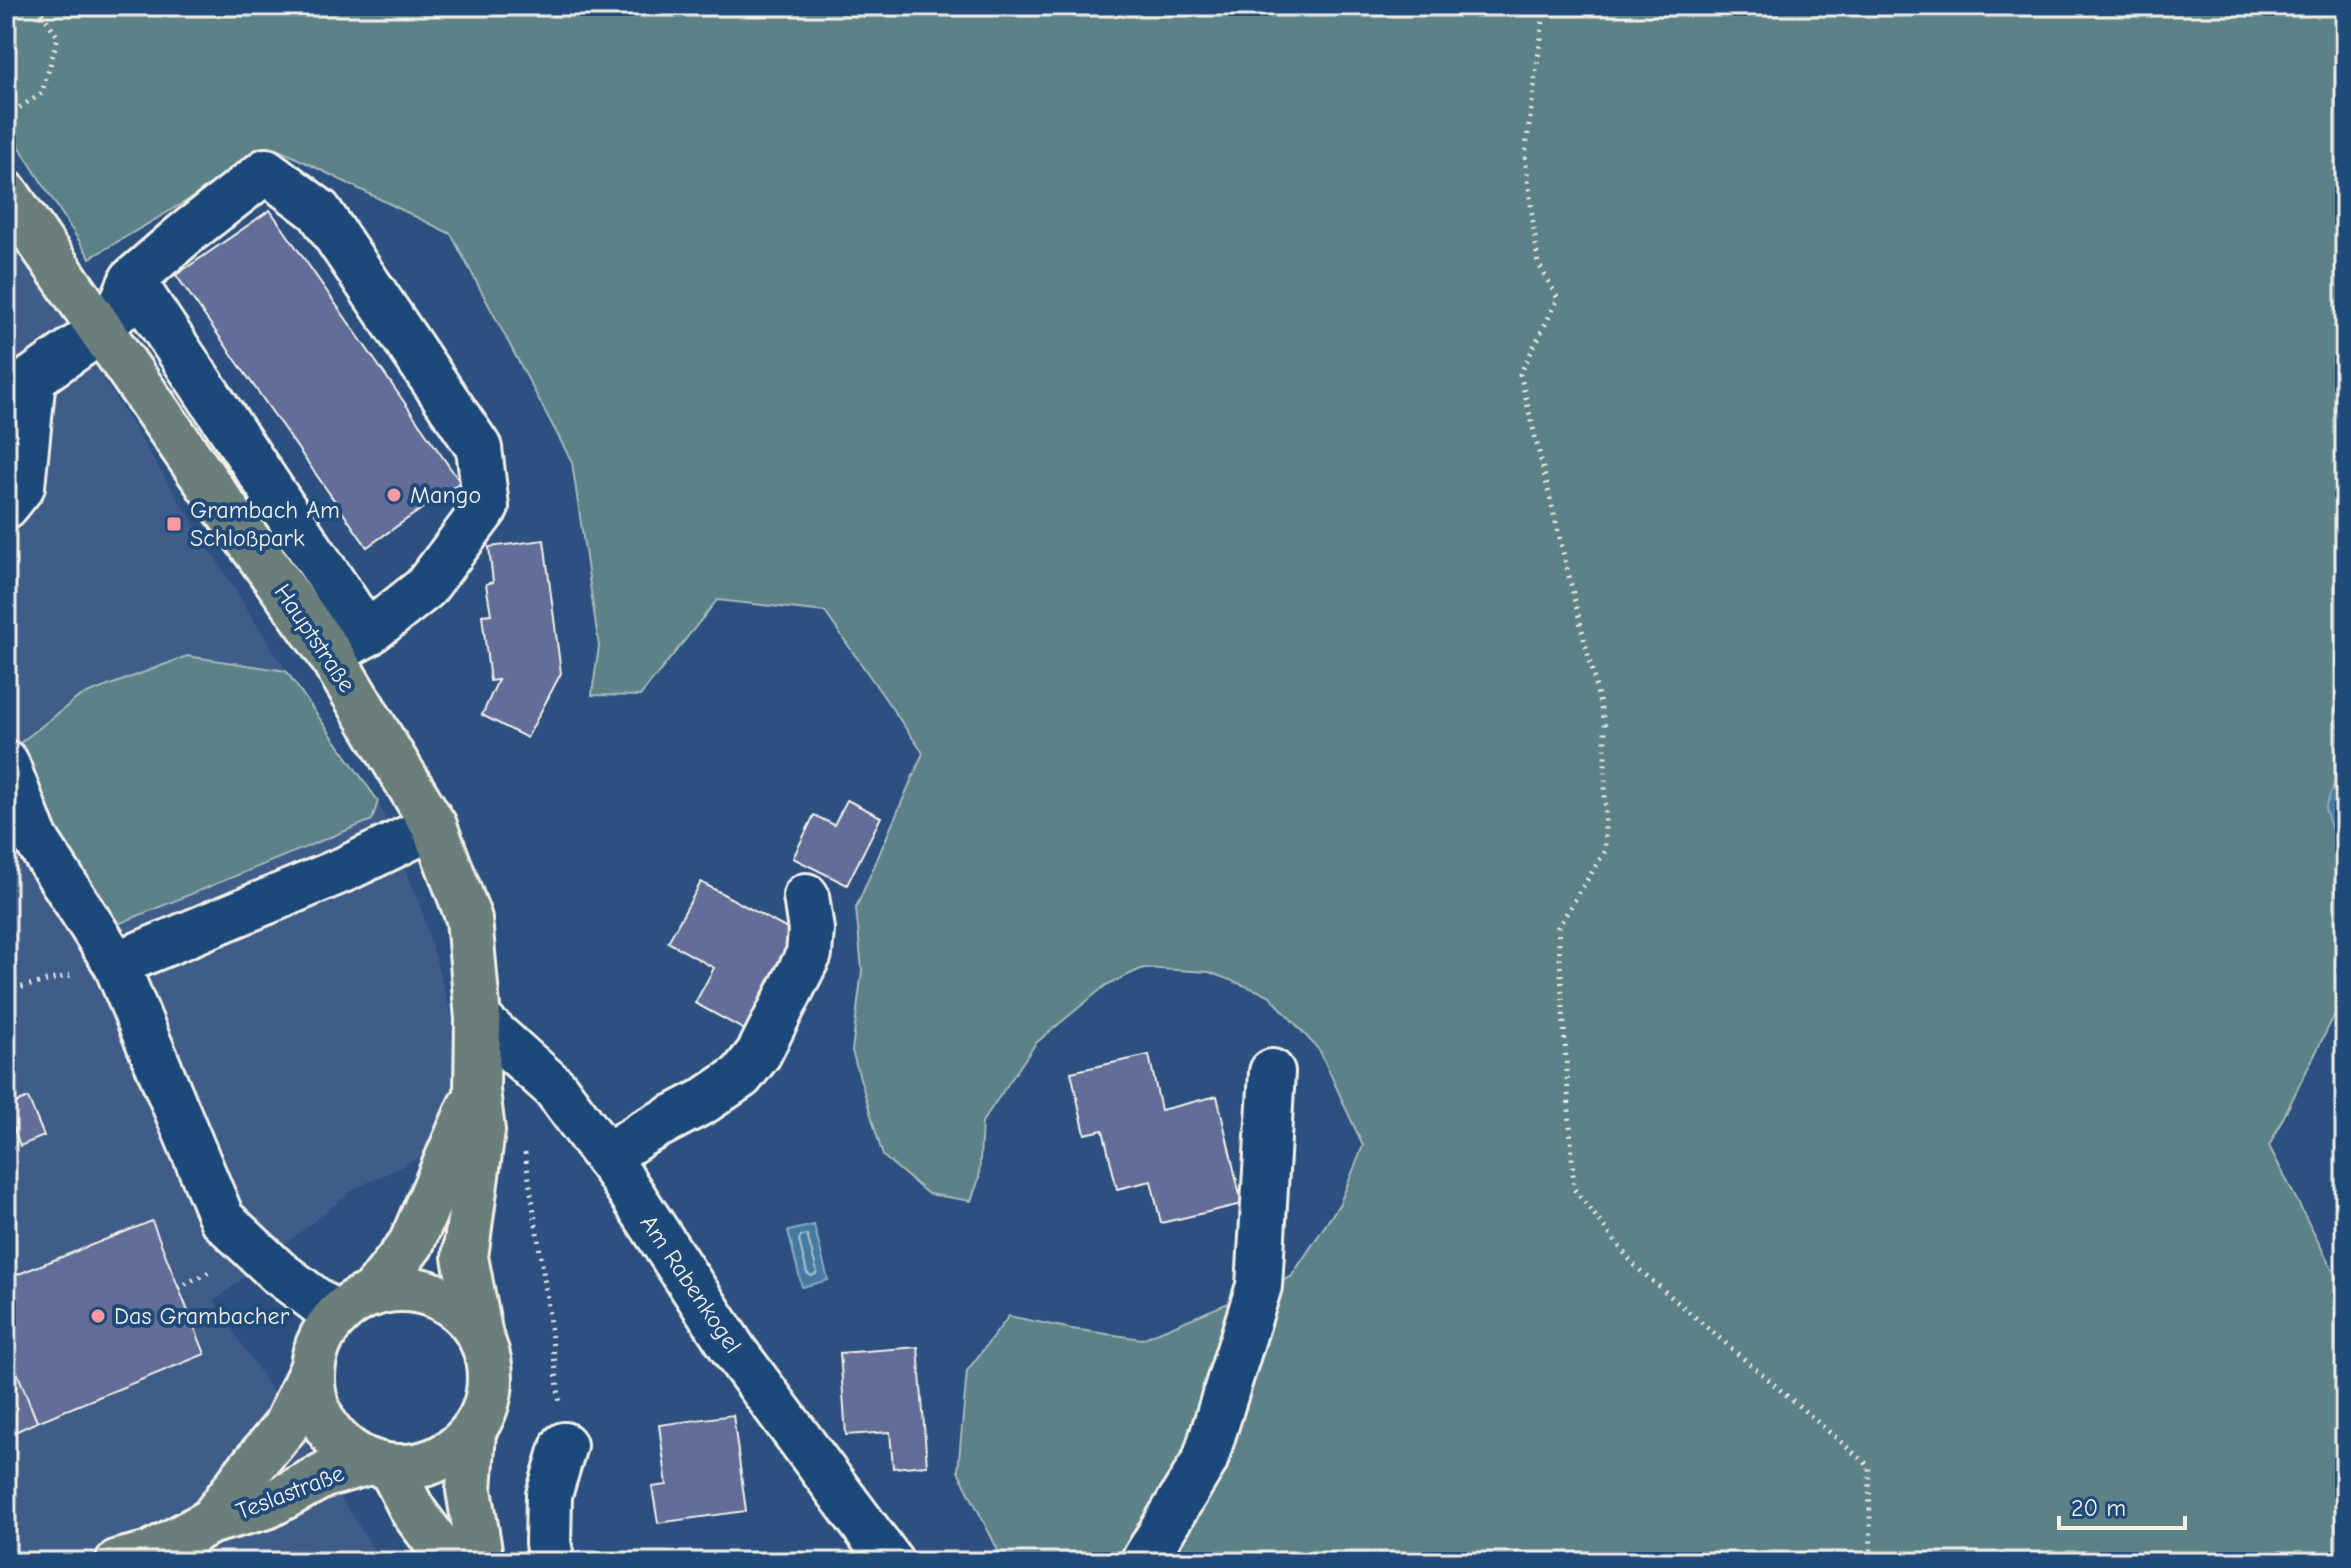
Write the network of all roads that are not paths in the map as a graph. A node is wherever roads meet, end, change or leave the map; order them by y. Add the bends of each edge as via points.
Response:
1 (6, 193) edge
2 (132, 280) junction
3 (99, 329) junction
4 (19, 380) edge
5 (6, 506) edge
6 (367, 634) junction
7 (330, 654) junction
8 (6, 763) edge
9 (434, 826) junction
10 (806, 896) dead end
11 (116, 964) junction
12 (478, 1019) junction
13 (1272, 1072) dead end
14 (477, 1090) junction
15 (606, 1157) junction
16 (355, 1305) junction
17 (480, 1336) junction
18 (312, 1369) junction
19 (473, 1432) junction
20 (564, 1445) road end
21 (380, 1465) junction
22 (211, 1521) junction
23 (118, 1562) edge
24 (451, 1562) edge
25 (481, 1562) edge
26 (552, 1562) edge
27 (891, 1562) edge
28 (1143, 1562) edge

1 - 3 main road, Hauptstraße
2 - 3 street via 119,310
2 - 6 street
2 - 6 street via 266,171 319,211 479,448 486,507 425,588
3 - 4 street
3 - 7 main road, Hauptstraße
4 - 5 street via 22,486
6 - 7 street
7 - 9 main road, Hauptstraße
8 - 11 street via 34,836
9 - 11 street
9 - 12 main road, Hauptstraße via 469,919
10 - 15 street via 809,954 759,1053 741,1076
11 - 16 street via 222,1219 278,1272
12 - 14 main road, Hauptstraße
12 - 15 street, Am Rabenkogel via 555,1088
13 - 28 street via 1259,1286 1205,1460
14 - 16 main road, Hauptstraße via 411,1244
14 - 17 main road, Hauptstraße via 482,1131 465,1257
15 - 27 street, Am Rabenkogel via 735,1352
16 - 17 main road, Hauptstraße via 396,1289 421,1291 465,1315
16 - 18 main road, Hauptstraße via 320,1340
17 - 19 main road, Hauptstraße via 491,1385
18 - 21 main road, Hauptstraße via 313,1394 335,1438
18 - 22 main road, Teslastraße via 285,1427
19 - 21 main road, Hauptstraße via 439,1459 419,1466
19 - 25 main road, Hauptstraße via 469,1490
20 - 26 street via 549,1495
21 - 22 main road, Teslastraße via 324,1475 267,1506
21 - 24 main road, Hauptstraße
22 - 23 main road, Teslastraße via 150,1554

